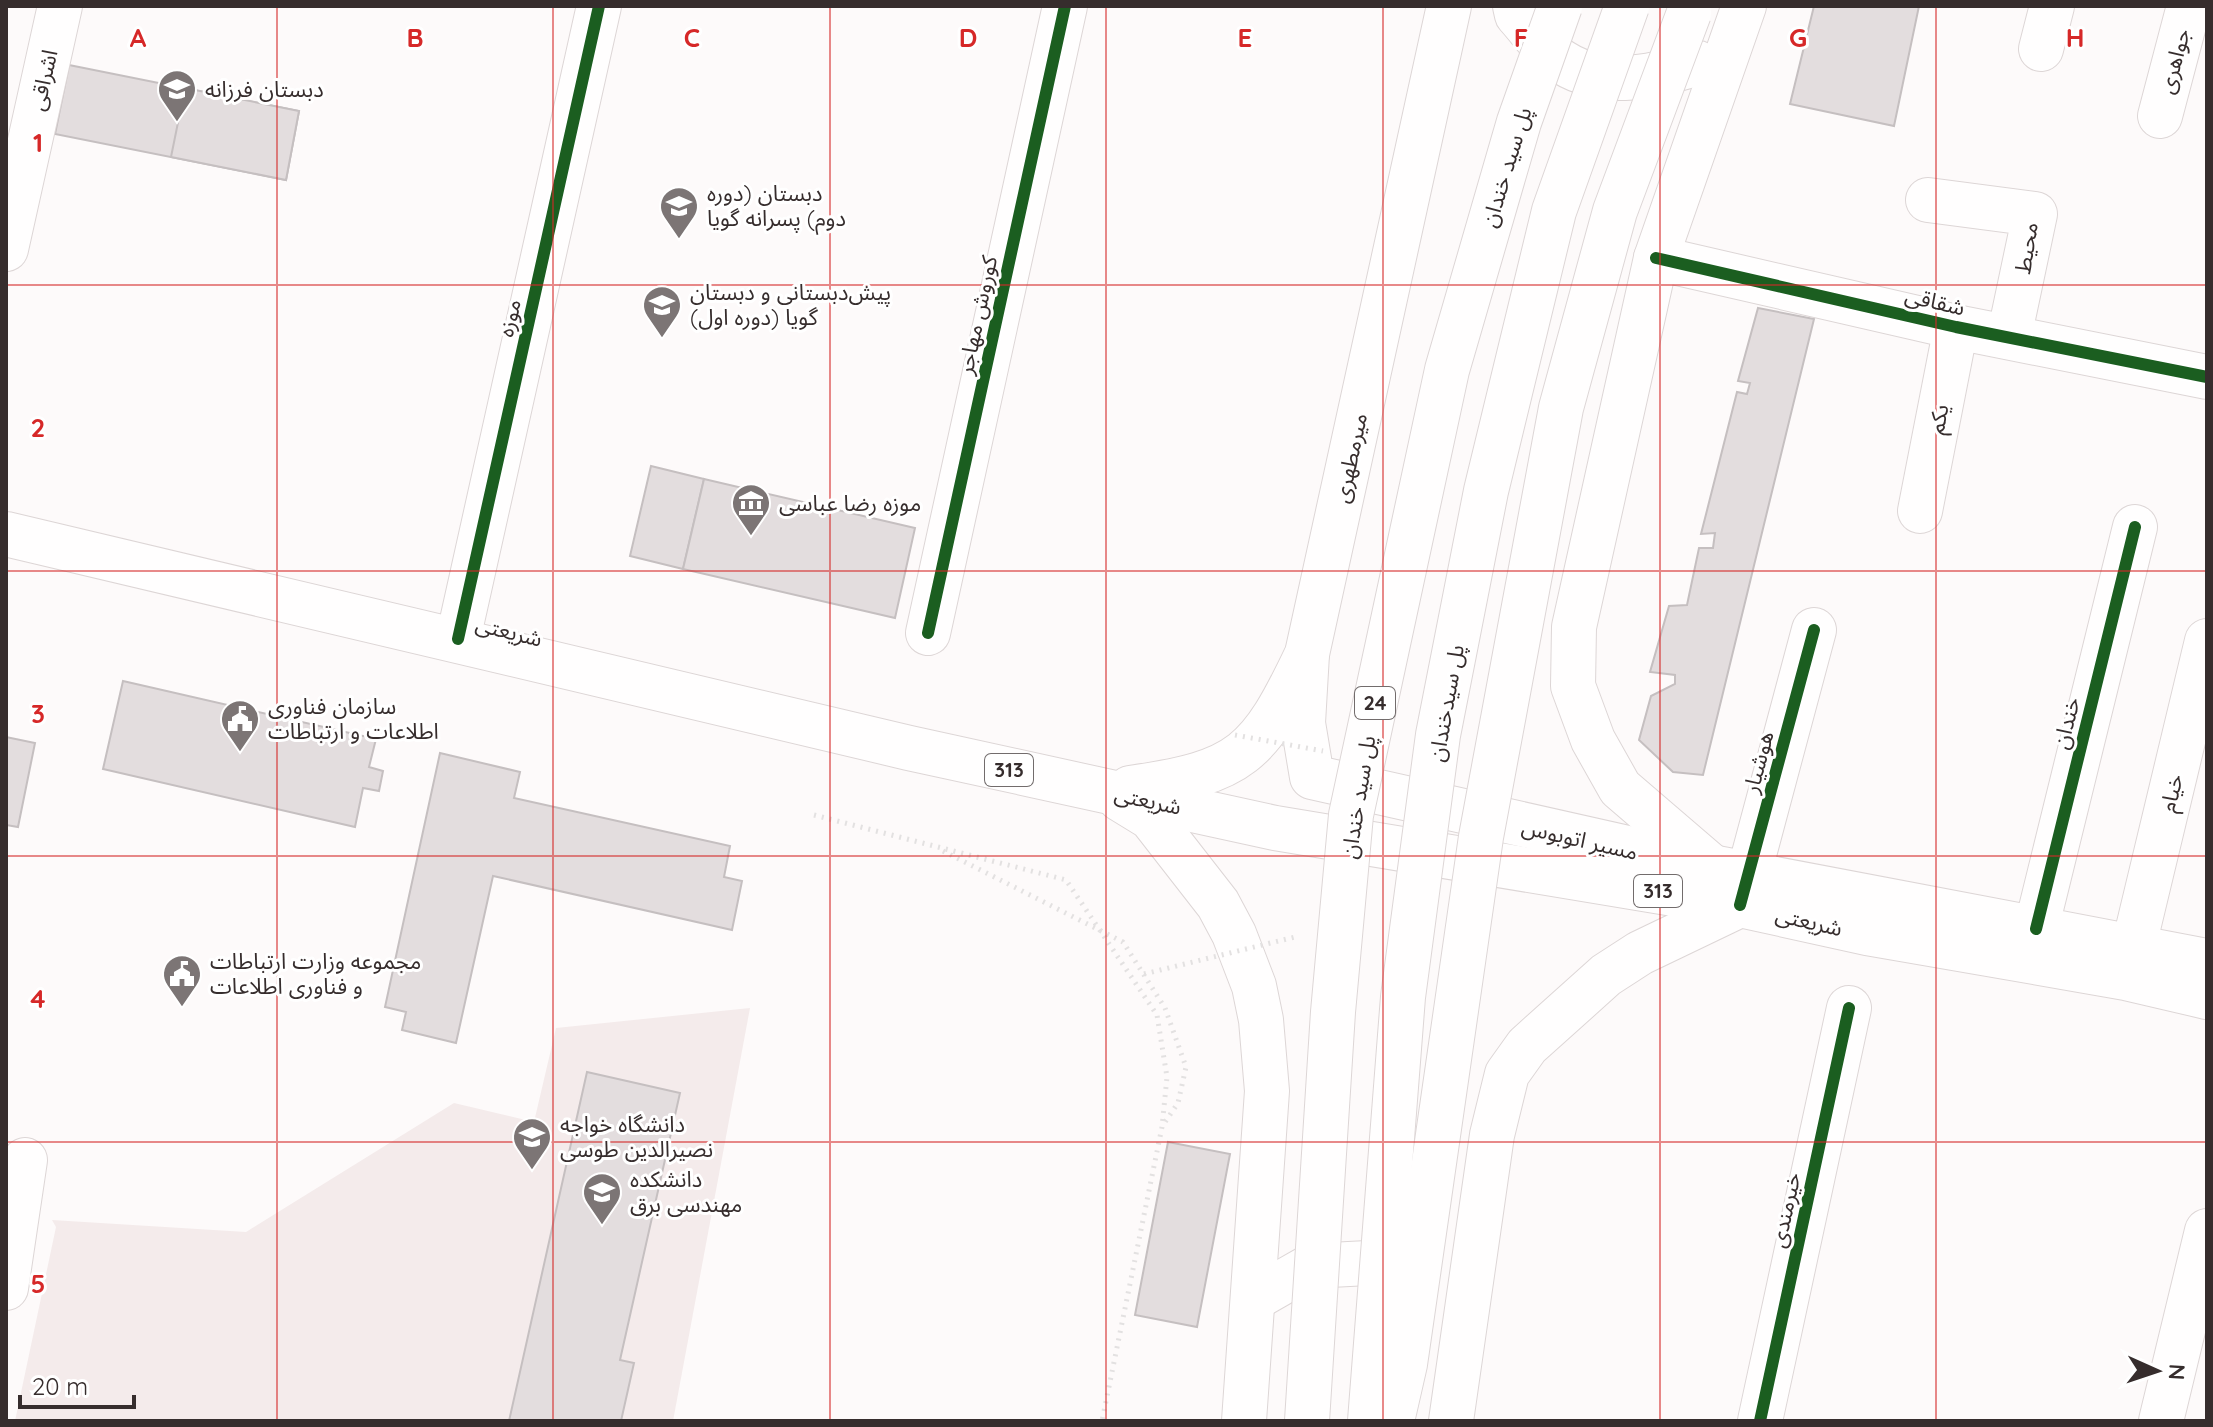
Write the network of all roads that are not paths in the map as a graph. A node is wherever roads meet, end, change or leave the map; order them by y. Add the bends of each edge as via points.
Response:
1 (60, 6) edge
2 (599, 6) edge
3 (1065, 6) edge
4 (1449, 6) edge
5 (1515, 6) edge
6 (1560, 6) edge
7 (1627, 6) edge
8 (2052, 6) edge
9 (2189, 6) edge
10 (1689, 13) dead end
11 (1741, 14) edge
12 (2041, 49) dead end
13 (2160, 116) dead end
14 (1928, 200) dead end
15 (6, 249) edge
16 (1656, 258) junction
17 (1956, 327) junction
18 (2009, 337) junction
19 (2207, 377) edge
20 (1920, 511) dead end
21 (2135, 527) dead end
22 (6, 534) edge
23 (1814, 630) dead end
24 (928, 633) dead end
25 (458, 639) junction
26 (2207, 641) edge
27 (1307, 654) junction
28 (1108, 791) junction
29 (1733, 882) junction
30 (2033, 946) junction
31 (2207, 961) edge
32 (2130, 962) junction
33 (2207, 997) edge
34 (1849, 1008) dead end
35 (25, 1160) dead end
36 (2207, 1231) edge
37 (6, 1288) edge
38 (1255, 1298) junction
39 (1465, 1323) junction
40 (1244, 1421) edge
41 (1307, 1421) edge
42 (1370, 1421) edge
43 (1392, 1421) edge
44 (1451, 1421) edge
45 (1760, 1421) edge
46 (2161, 1421) edge

1 - 15 main road, اشراقی
2 - 25 main road, موزه
3 - 24 main road, کوروش مهاجر
4 - 27 main road, میرمطهری
5 - 11 main road via 1555,57 1600,78 1649,78 1702,62
6 - 41 main road, پل سید خندان / 24, bridge via 1519,122 1447,370 1351,815
7 - 42 main road, پل سیدخندان, bridge via 1554,211 1486,491 1438,735 1403,997
8 - 12 main road
9 - 13 main road, جواهری
10 - 43 main road, bridge via 1615,211 1561,408 1481,837 1405,1364
11 - 16 main road
14 - 18 main road, محیط via 2035,214
16 - 17 main road, شقاقی
16 - 29 main road via 1574,627 1573,686 1593,740 1620,788
17 - 18 main road, شقاقی
17 - 20 main road, یکم
18 - 19 main road, شقاقی
21 - 30 main road, خندان
22 - 25 main road, شریعتی / 313
23 - 29 main road, هوشیار
25 - 28 main road, شریعتی / 313
26 - 32 main road, خیام
27 - 28 main road, میرمطهری via 1256,745 1223,766 1177,781
27 - 29 main road, مسیر اتوبوس via 1303,723 1312,777
28 - 29 main road, شریعتی / 313 via 1275,828
28 - 38 main road via 1151,818 1198,877 1234,934 1254,986 1267,1091
29 - 30 main road, شریعتی / 313 via 1867,933
29 - 39 main road via 1606,975 1527,1046 1507,1074 1492,1135
30 - 32 main road, شریعتی / 313
31 - 32 main road
32 - 33 main road, شریعتی / 313
34 - 45 main road, خیرمندی
35 - 37 main road
36 - 46 main road
38 - 39 main road via 1311,1266 1368,1263 1423,1283
38 - 40 main road
39 - 44 main road

